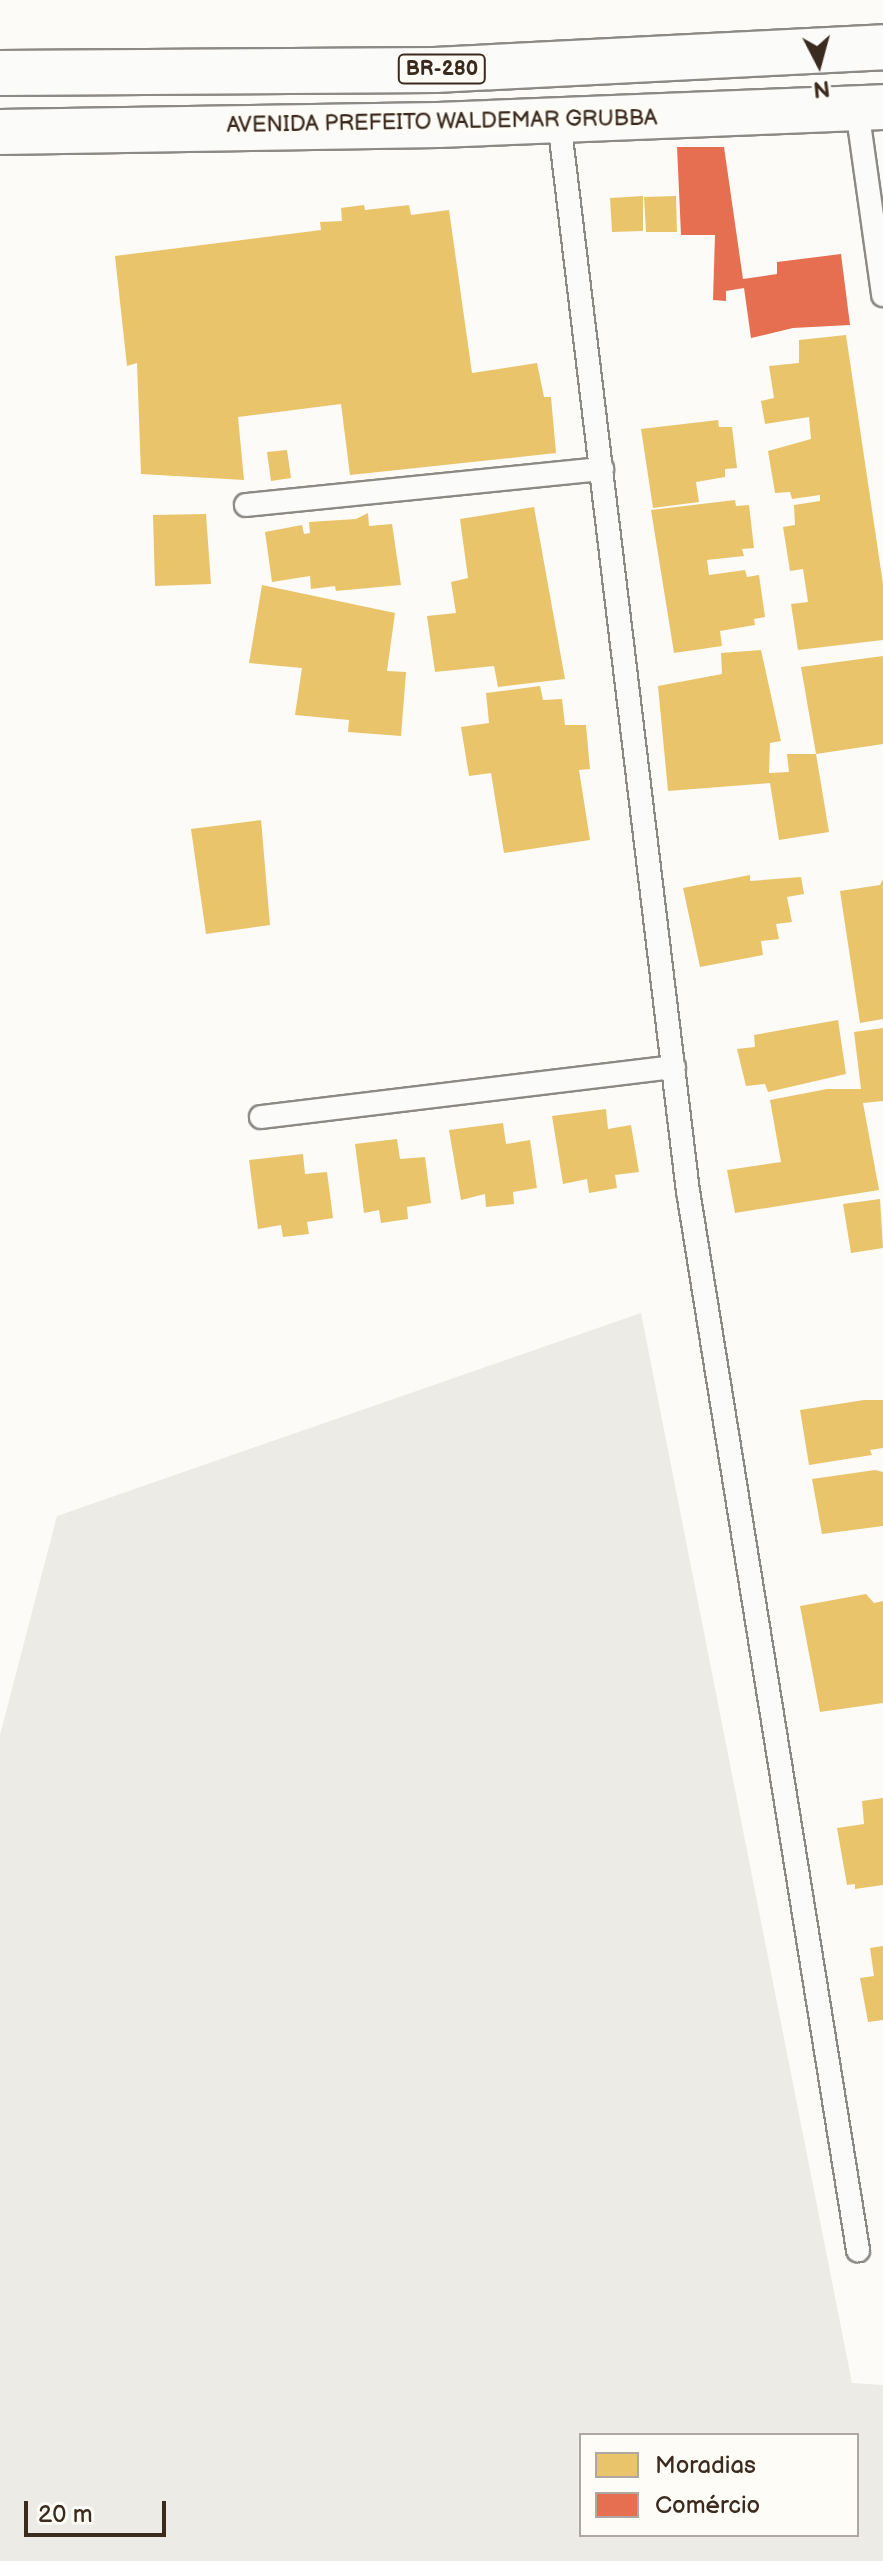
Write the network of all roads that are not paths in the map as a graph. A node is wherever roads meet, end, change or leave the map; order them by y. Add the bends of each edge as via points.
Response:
1 (883, 47) edge
2 (0, 73) edge
3 (870, 108) edge
4 (559, 121) junction
5 (0, 132) edge
6 (883, 295) edge
7 (602, 469) junction
8 (246, 505) dead end
9 (674, 1067) junction
10 (261, 1117) dead end
11 (858, 2250) dead end

1 - 2 highway, BR-280 via 435,70
3 - 4 highway, AVENIDA PREFEITO WALDEMAR GRUBBA
3 - 6 lane
4 - 5 highway, AVENIDA PREFEITO WALDEMAR GRUBBA
4 - 7 lane
7 - 8 lane
7 - 9 lane
9 - 10 lane
9 - 11 lane via 688,1191

